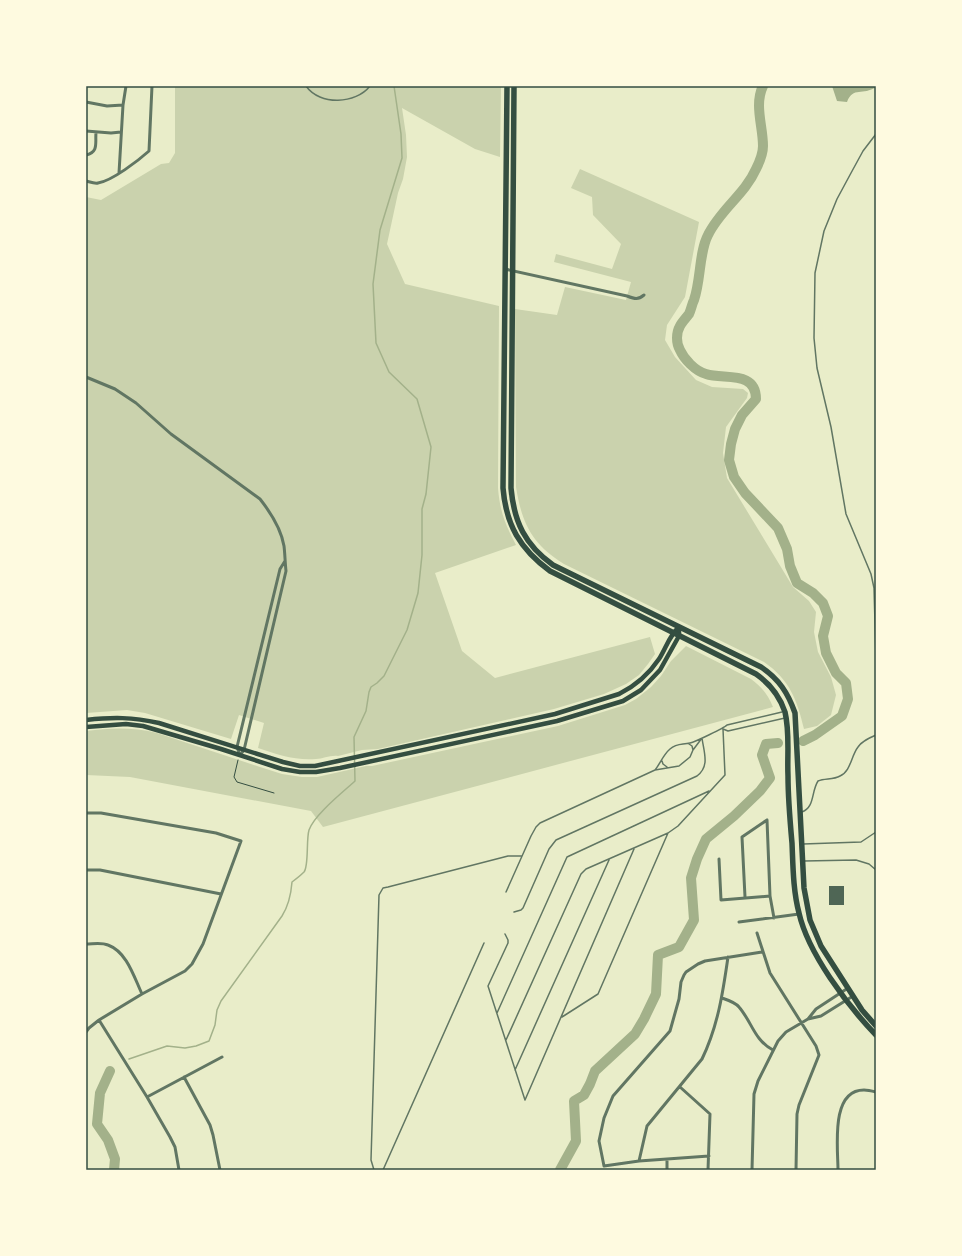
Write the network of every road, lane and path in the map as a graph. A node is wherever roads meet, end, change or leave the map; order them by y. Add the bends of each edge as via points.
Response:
1 (126, 86) edge
2 (152, 86) edge
3 (306, 86) edge
4 (370, 86) edge
5 (507, 86) edge
6 (514, 86) edge
7 (86, 102) edge
8 (123, 106) junction
9 (86, 130) edge
10 (96, 132) junction
11 (122, 132) junction
12 (876, 134) edge
13 (86, 155) edge
14 (119, 173) junction
15 (86, 181) edge
16 (506, 269) junction
17 (513, 271) junction
18 (644, 295) dead end
19 (86, 377) edge
20 (285, 561) junction
21 (679, 627) junction
22 (672, 633) junction
23 (679, 636) junction
24 (876, 659) edge
25 (784, 711) junction
26 (786, 718) junction
27 (86, 720) edge
28 (86, 727) edge
29 (723, 729) junction
30 (876, 735) edge
31 (702, 738) junction
32 (689, 744) junction
33 (237, 747) junction
34 (244, 750) junction
35 (693, 750) junction
36 (240, 754) junction
37 (662, 761) junction
38 (668, 768) junction
39 (655, 770) junction
40 (710, 791) junction
41 (274, 793) dead end
42 (86, 813) edge
43 (800, 813) junction
44 (876, 832) edge
45 (668, 833) junction
46 (802, 844) junction
47 (792, 845) junction
48 (635, 848) junction
49 (522, 856) junction
50 (610, 859) junction
51 (719, 859) dead end
52 (803, 861) junction
53 (793, 862) junction
54 (86, 870) edge
55 (876, 870) edge
56 (506, 892) dead end
57 (221, 894) junction
58 (770, 896) junction
59 (745, 897) junction
60 (514, 912) dead end
61 (799, 914) junction
62 (774, 918) junction
63 (739, 922) dead end
64 (757, 933) dead end
65 (505, 934) dead end
66 (484, 943) dead end
67 (86, 944) edge
68 (762, 952) junction
69 (728, 957) junction
70 (848, 988) junction
71 (841, 993) junction
72 (142, 994) junction
73 (853, 996) junction
74 (722, 998) junction
75 (846, 1001) junction
76 (497, 1013) junction
77 (562, 1017) junction
78 (808, 1019) junction
79 (99, 1020) junction
80 (801, 1023) junction
81 (876, 1026) edge
82 (86, 1032) edge
83 (876, 1035) edge
84 (506, 1040) junction
85 (773, 1050) junction
86 (222, 1057) dead end
87 (516, 1070) junction
88 (184, 1077) junction
89 (680, 1087) junction
90 (876, 1092) edge
91 (147, 1097) junction
92 (709, 1156) junction
93 (667, 1159) junction
94 (639, 1161) junction
95 (179, 1170) edge
96 (220, 1170) edge
97 (374, 1170) edge
98 (383, 1170) edge
99 (667, 1170) edge
100 (708, 1170) edge
101 (752, 1170) edge
102 (796, 1170) edge
103 (838, 1170) edge

1 - 8 street
2 - 14 street via 149,151
3 - 4 lane via 317,95 336,100 364,93
5 - 16 highway
6 - 17 highway
7 - 8 street
8 - 11 street
9 - 10 street
10 - 11 street
10 - 13 street via 95,149 92,154
11 - 14 street
12 - 24 lane via 851,173 824,230 815,273 814,338 817,368 831,427 846,514 871,574 874,588
14 - 15 street via 97,184
16 - 17 street
16 - 22 highway via 503,488 506,512 514,532 530,555 550,571
17 - 18 street via 635,299
17 - 21 highway via 511,488 520,528 535,551 553,565
19 - 20 street via 115,389 136,403 171,434 260,499 279,528
20 - 33 street via 280,570
20 - 34 street via 286,570
21 - 22 main road
21 - 23 main road
21 - 43 highway via 770,673 782,686 795,713
22 - 23 highway
22 - 34 main road via 659,659 649,672 629,689 555,714 315,766 300,766
23 - 25 highway via 756,674 773,691
23 - 36 main road via 665,663 640,690 622,701 557,721 316,772 282,769
25 - 26 highway
25 - 29 lane via 727,725
26 - 29 lane via 728,731
26 - 47 highway
27 - 33 main road via 127,717 144,720
28 - 36 main road via 126,724 143,726
29 - 31 lane
29 - 40 lane via 725,775
30 - 43 lane via 858,747 848,768 840,776 818,781 811,806
31 - 32 lane
31 - 35 lane
31 - 60 lane via 705,760 703,772 556,840 549,849 523,908
32 - 35 lane
32 - 37 lane via 679,744 670,749
33 - 34 main road
33 - 36 street
34 - 36 street
35 - 38 lane via 683,764
36 - 41 path via 234,777 237,782
37 - 38 lane
37 - 39 lane
38 - 39 lane
39 - 49 lane via 540,823 530,836
40 - 45 lane via 678,826
40 - 76 lane via 567,857
42 - 57 street via 101,813 208,832 240,841
43 - 46 highway
44 - 46 lane via 861,842
45 - 48 lane
45 - 77 lane via 598,994
46 - 47 lane
46 - 52 highway
47 - 53 highway
48 - 50 lane
48 - 77 lane
49 - 56 lane
49 - 97 lane via 508,856 383,888 379,895 371,1160
50 - 84 lane via 586,869 581,874
50 - 87 lane
51 - 59 street via 721,900
52 - 53 lane
52 - 55 lane via 856,860 869,864
52 - 70 highway via 805,899 810,920 821,946
53 - 61 highway via 794,891
54 - 57 street via 100,870
57 - 72 street via 203,944 192,964 185,971
58 - 59 street
58 - 59 street via 767,820 742,837
58 - 62 street
61 - 62 street
61 - 71 highway via 819,960
62 - 63 street
64 - 68 street
65 - 76 lane via 508,943 488,986
66 - 98 lane
67 - 72 street via 109,945 117,951 124,958
68 - 69 street
68 - 80 street via 770,973
69 - 74 street
69 - 94 street via 698,964 686,972 681,982 670,1031 613,1096 598,1141 604,1166
70 - 71 street
70 - 73 highway
71 - 75 highway
71 - 78 street via 816,1009
72 - 79 street
73 - 75 street
73 - 81 highway
74 - 85 street via 738,1007 764,1045
74 - 89 street via 708,1048
75 - 78 street via 821,1016
75 - 83 highway
76 - 84 lane
77 - 87 lane via 525,1100
78 - 80 street
79 - 82 street
79 - 91 street
80 - 85 street via 786,1032
80 - 102 street via 819,1055 797,1114
84 - 87 lane
85 - 101 street via 754,1094
86 - 88 street
88 - 91 street
88 - 96 street via 214,1135
89 - 92 street via 710,1114
89 - 94 street via 647,1126
90 - 103 street via 862,1090 851,1094 843,1102 838,1121
91 - 95 street via 175,1147
92 - 93 street
92 - 100 street
93 - 94 street
93 - 99 street

